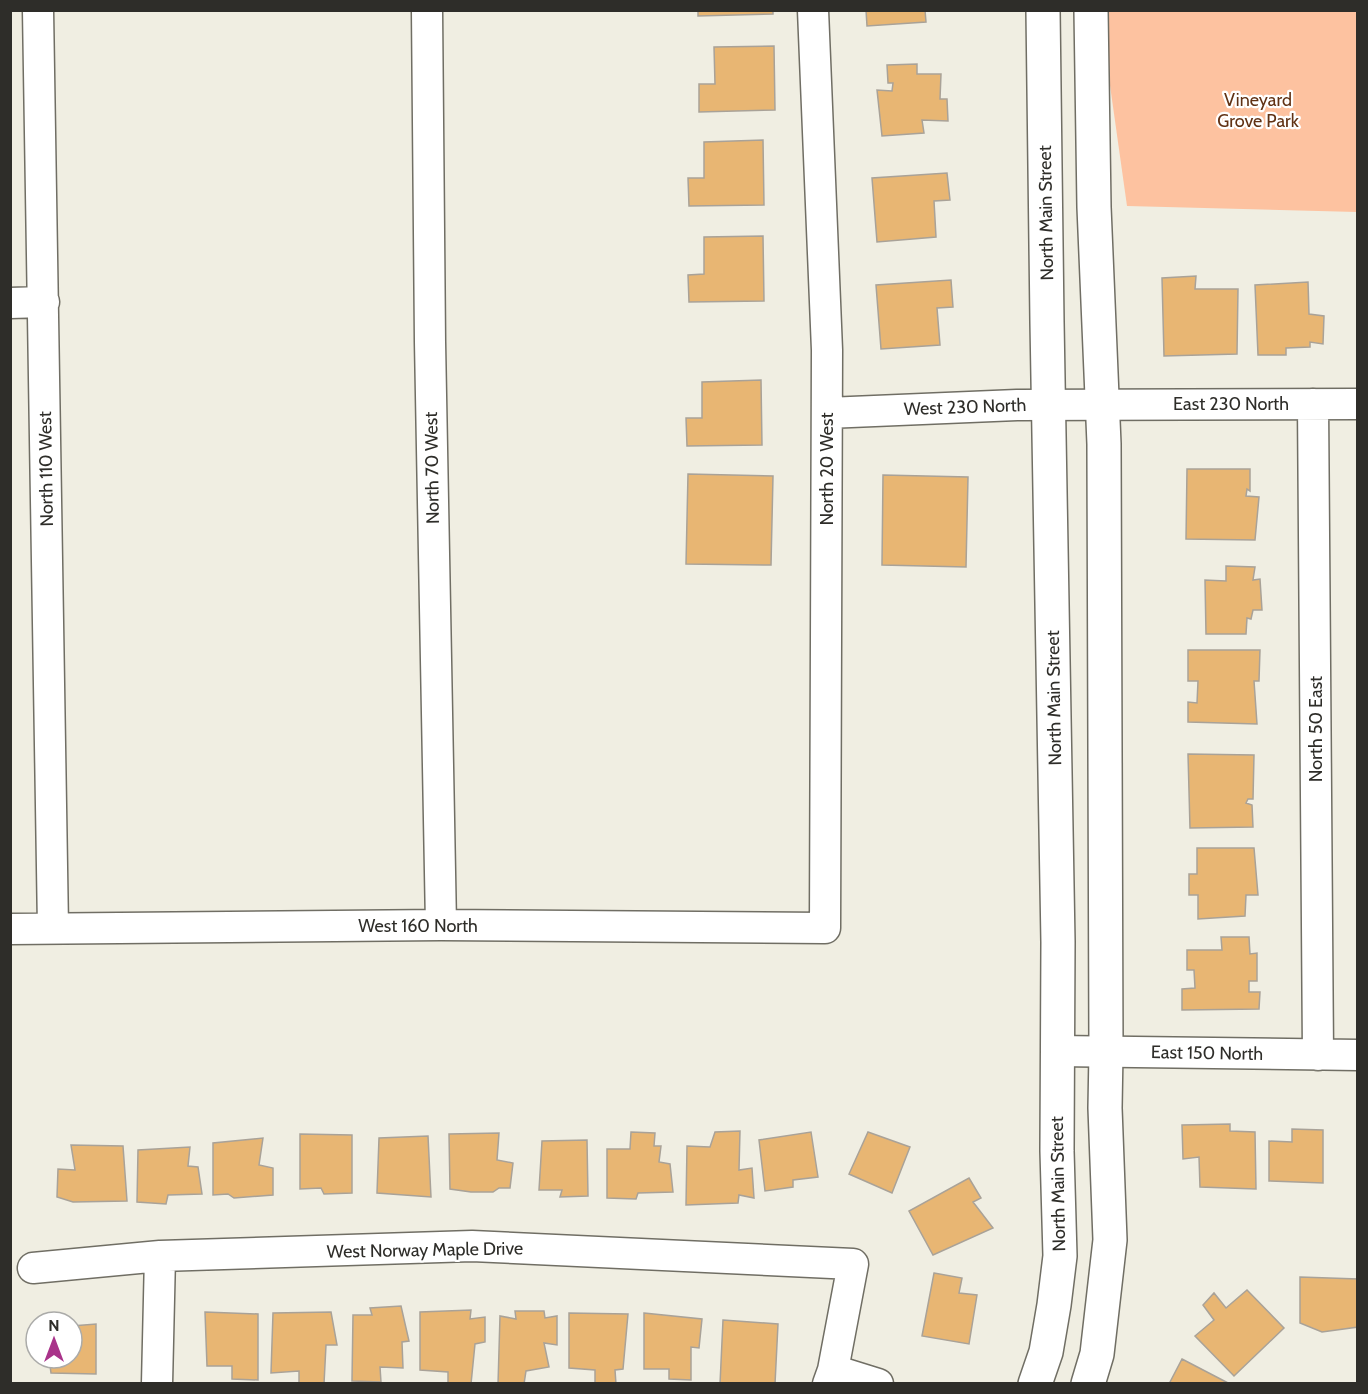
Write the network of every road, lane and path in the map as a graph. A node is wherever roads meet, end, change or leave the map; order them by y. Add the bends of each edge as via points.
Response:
1 (38, 10) edge
2 (427, 10) edge
3 (813, 10) edge
4 (1043, 10) edge
5 (1091, 10) edge
6 (44, 302) junction
7 (10, 303) edge
8 (1313, 404) junction
9 (1358, 404) edge
10 (1049, 405) junction
11 (1104, 405) junction
12 (827, 413) junction
13 (441, 925) junction
14 (53, 928) junction
15 (825, 928) joint
16 (10, 929) edge
17 (1057, 1051) junction
18 (1106, 1052) junction
19 (1318, 1055) junction
20 (1358, 1055) edge
21 (160, 1256) junction
22 (33, 1268) dead end
23 (830, 1377) edge
24 (157, 1383) edge
25 (878, 1383) edge
26 (1035, 1383) edge
27 (1088, 1383) edge

1 - 6 street, North 110 West
2 - 13 street, North 70 West
3 - 12 street, North 20 West
4 - 10 main road, North Main Street
5 - 11 main road via 1094,207
6 - 7 street
6 - 14 street, North 110 West
8 - 9 street, East 230 North
8 - 11 street, East 230 North
8 - 19 street, North 50 East
10 - 11 street, West 230 North
10 - 12 street, West 230 North
10 - 17 main road, North Main Street
11 - 18 main road
12 - 15 street, North 20 West
13 - 14 street, West 160 North
13 - 15 street, West 160 North
14 - 16 street, West 160 North
17 - 18 street, East 150 North
17 - 26 main road, North Main Street via 1060,1256 1046,1352
18 - 19 street, East 150 North
18 - 27 main road via 1110,1240 1097,1354
19 - 20 street, East 150 North
21 - 22 street, West Norway Maple Drive
21 - 23 street, West Norway Maple Drive via 472,1245 854,1264
21 - 24 street
23 - 25 street

